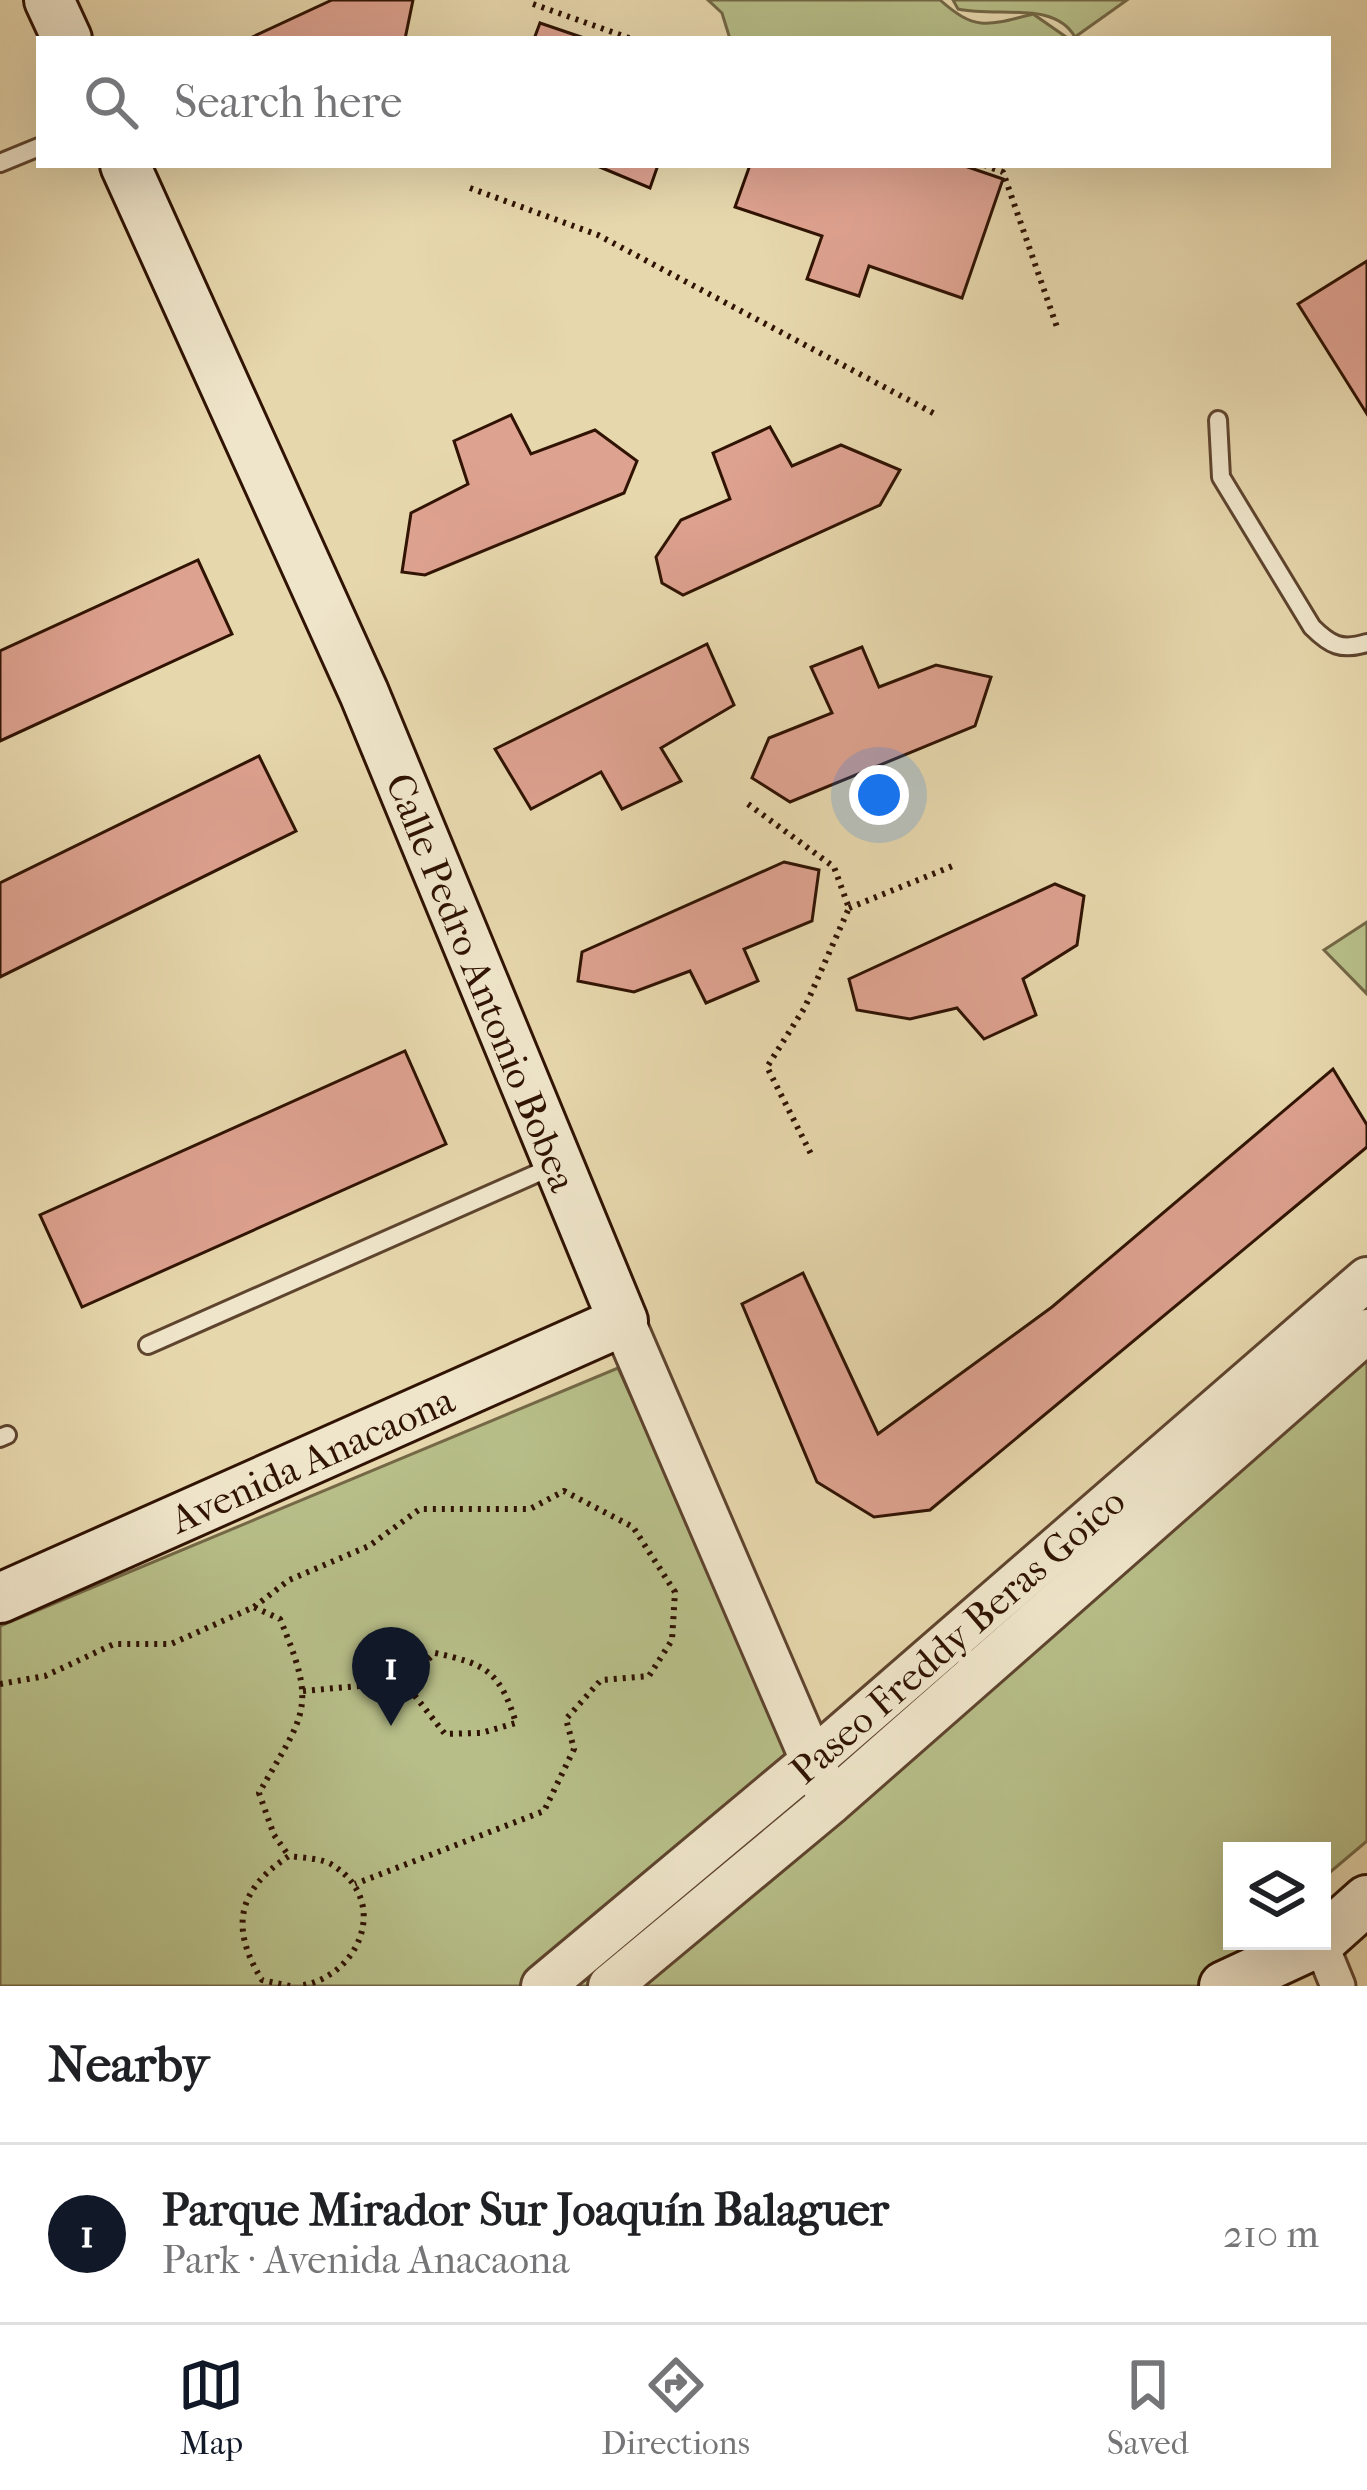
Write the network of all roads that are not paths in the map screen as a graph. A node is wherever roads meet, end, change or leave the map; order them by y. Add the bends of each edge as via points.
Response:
1 (49, 0) edge
2 (66, 36) edge
3 (36, 148) edge
4 (0, 163) edge
5 (126, 168) edge
6 (1218, 420) dead end
7 (1367, 643) edge
8 (556, 1165) junction
9 (1367, 1279) edge
10 (623, 1321) junction
11 (1367, 1331) edge
12 (148, 1345) dead end
13 (0, 1598) edge
14 (812, 1761) junction
15 (831, 1802) junction
16 (1367, 1900) edge
17 (1331, 1932) edge
18 (1302, 1950) edge
19 (1316, 1950) edge
20 (1324, 1950) edge
21 (543, 1986) edge
22 (610, 1986) edge
23 (1224, 1986) edge
24 (1298, 1986) edge
25 (1338, 1986) edge

1 - 2 main road
3 - 4 lane
5 - 8 main road, Calle Pedro Antonio Bobea via 364,692
6 - 7 lane via 1221,477 1312,627 1328,644
8 - 10 main road, Calle Pedro Antonio Bobea
8 - 12 lane
9 - 14 street, Paseo Freddy Beras Goico
10 - 13 main road, Avenida Anacaona
10 - 14 street, Calle Pedro Antonio Bobea
11 - 15 street, Paseo Freddy Beras Goico
14 - 15 street, Calle Pedro Antonio Bobea
14 - 21 street, Paseo Freddy Beras Goico
15 - 22 street, Paseo Freddy Beras Goico
16 - 17 main road
18 - 23 main road
19 - 24 main road
20 - 25 street

